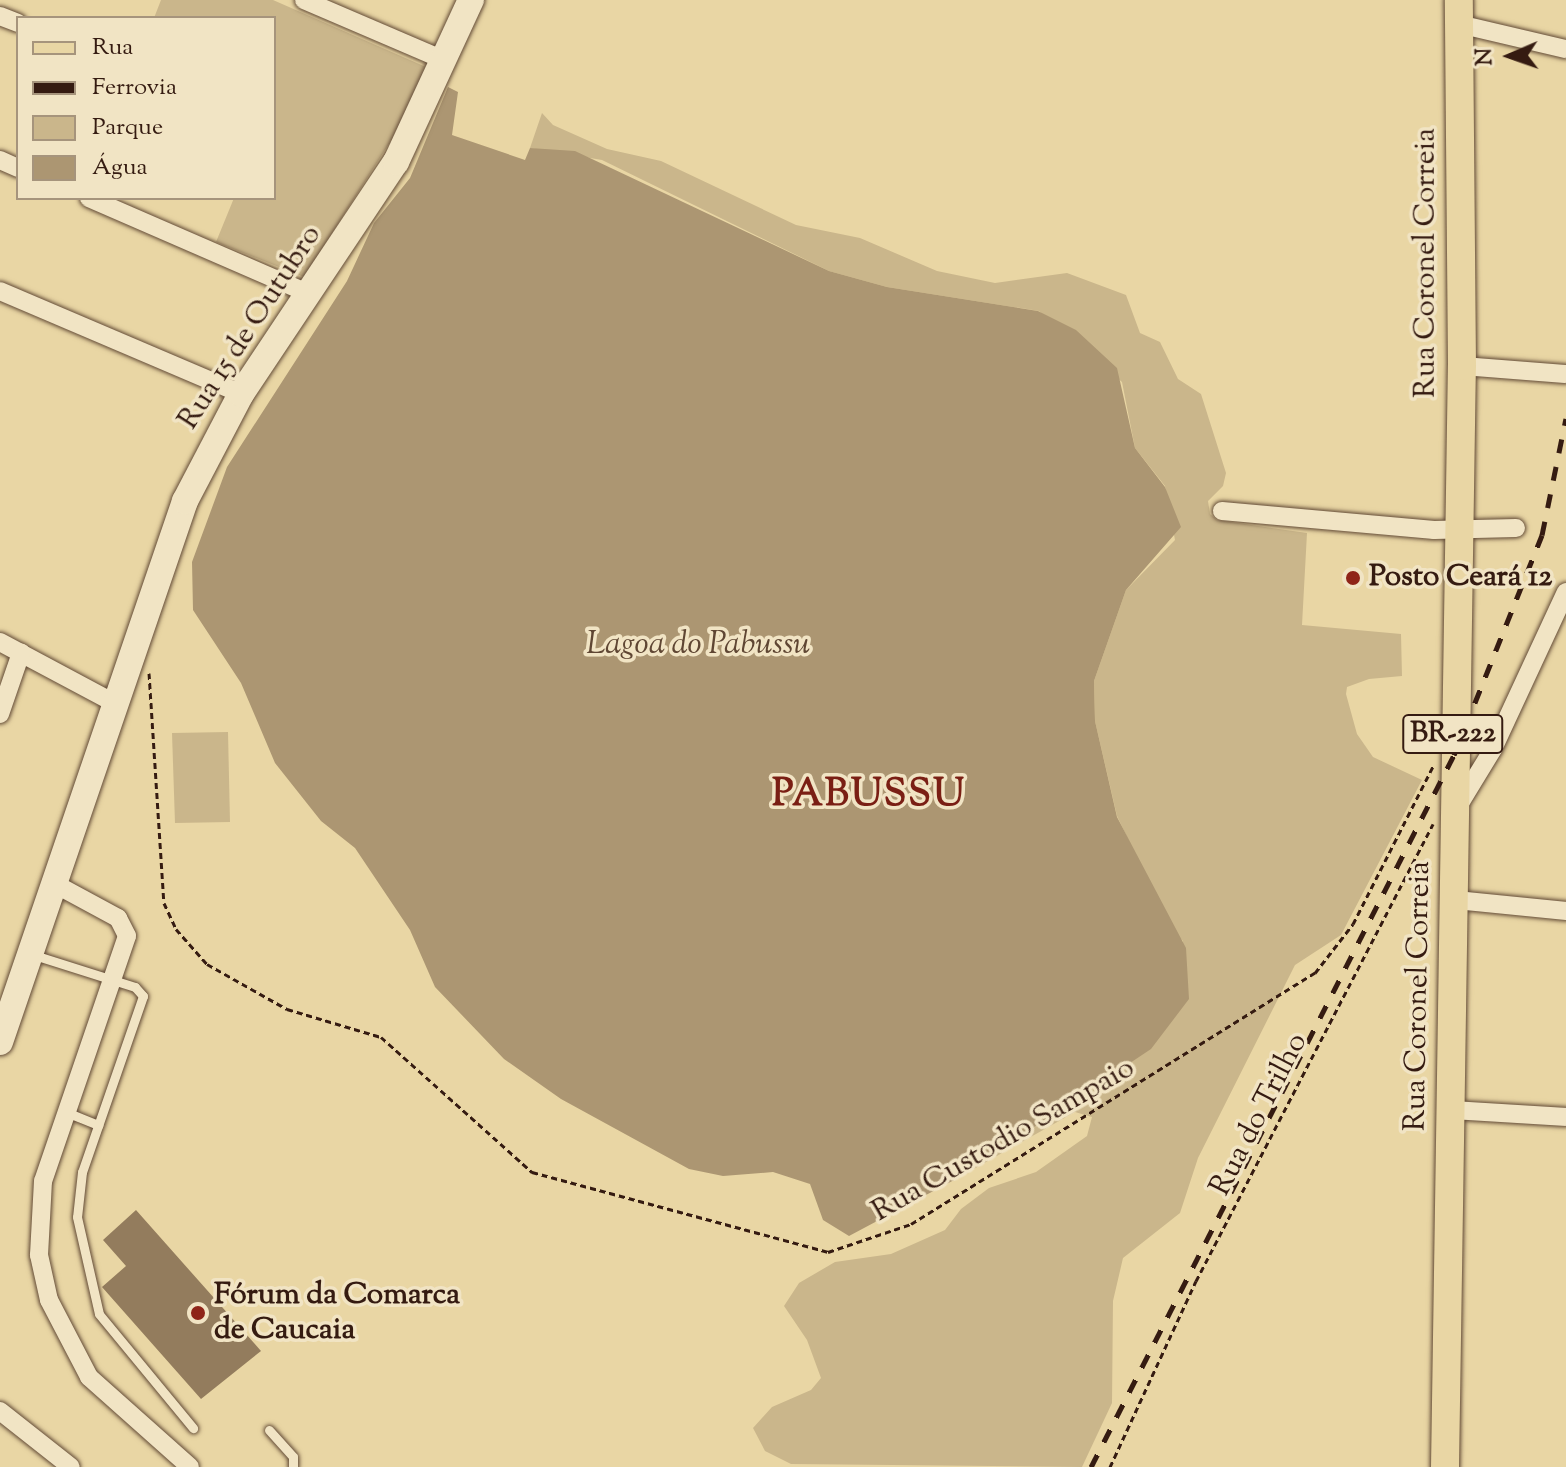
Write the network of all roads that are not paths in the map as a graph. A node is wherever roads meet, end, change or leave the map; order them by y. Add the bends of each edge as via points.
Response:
1 (304, 0) edge
2 (471, 0) edge
3 (1459, 12) edge
4 (1566, 49) edge
5 (444, 60) junction
6 (94, 200) edge
7 (0, 291) edge
8 (307, 293) junction
9 (1462, 366) junction
10 (1566, 374) edge
11 (241, 394) junction
12 (1222, 511) dead end
13 (1459, 526) junction
14 (1516, 528) dead end
15 (1566, 592) edge
16 (0, 642) edge
17 (21, 653) junction
18 (116, 704) junction
19 (0, 714) edge
20 (1445, 816) junction
21 (55, 884) junction
22 (1456, 900) junction
23 (1566, 911) edge
24 (31, 954) junction
25 (112, 980) junction
26 (0, 1042) edge
27 (1453, 1110) junction
28 (66, 1112) junction
29 (1566, 1117) edge
30 (98, 1125) junction
31 (0, 1411) edge
32 (193, 1428) dead end
33 (269, 1430) dead end
34 (71, 1467) edge
35 (190, 1467) edge
36 (293, 1467) edge
37 (1445, 1467) edge

1 - 5 street
2 - 5 main road, Rua 15 de Outubro
3 - 4 street
3 - 9 main road, Rua Coronel Correia / BR-222
5 - 8 main road, Rua 15 de Outubro via 396,162
6 - 8 street
7 - 11 street
8 - 11 main road, Rua 15 de Outubro
9 - 10 street
9 - 13 main road, Rua Coronel Correia / BR-222
11 - 18 main road, Rua 15 de Outubro via 185,501
12 - 13 street via 1434,530
13 - 14 street
13 - 20 main road, Rua Coronel Correia / BR-222
15 - 20 street via 1493,749
16 - 17 street
17 - 18 street
17 - 19 street
18 - 21 main road, Rua 15 de Outubro
20 - 22 main road, Rua Coronel Correia / BR-222
21 - 24 main road, Rua 15 de Outubro
21 - 25 street via 124,926 125,947
22 - 23 street
22 - 27 main road, Rua Coronel Correia / BR-222
24 - 25 lane
24 - 26 main road, Rua 15 de Outubro
25 - 28 street
25 - 30 lane via 143,996
27 - 29 street
27 - 37 main road, Rua Coronel Correia / BR-222
28 - 30 lane
28 - 35 street via 40,1205 39,1255 49,1300 89,1377
30 - 32 lane via 76,1206 89,1292 150,1383
31 - 34 street
33 - 36 lane via 293,1457

